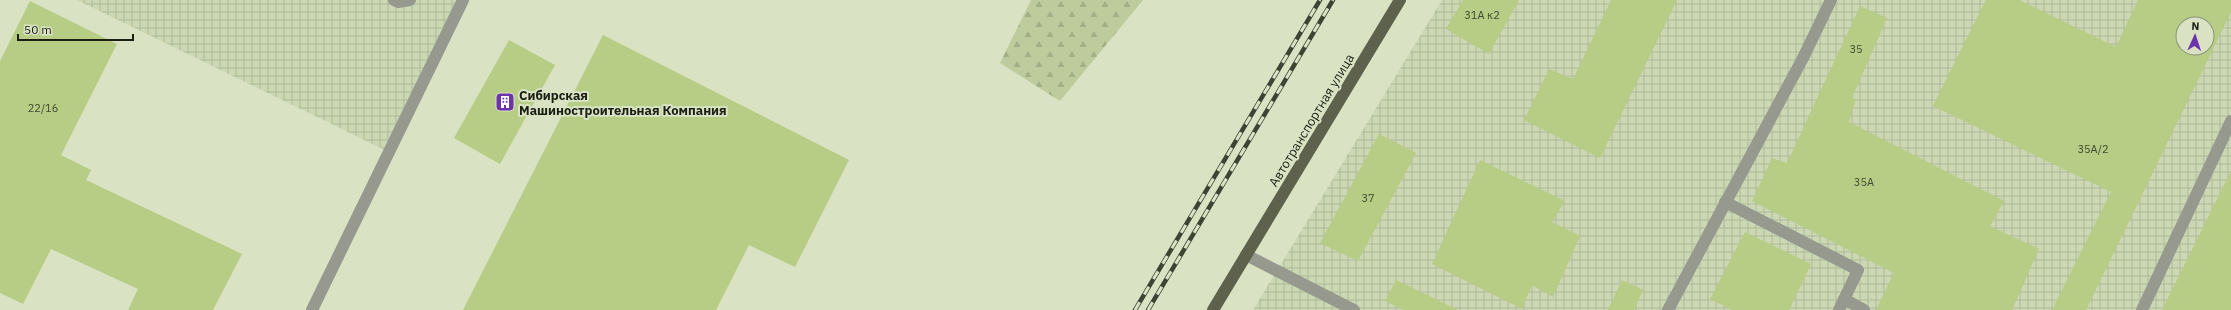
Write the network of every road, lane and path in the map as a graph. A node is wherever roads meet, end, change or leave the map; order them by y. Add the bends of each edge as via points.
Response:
1 (394, 0) edge
2 (410, 0) edge
3 (463, 0) edge
4 (1400, 0) edge
5 (1831, 0) edge
6 (2231, 121) edge
7 (1725, 202) junction
8 (1246, 255) junction
9 (1842, 305) edge
10 (312, 310) edge
11 (1212, 310) edge
12 (1354, 310) edge
13 (1668, 310) edge
14 (1864, 310) edge
15 (2142, 310) edge

1 - 2 lane
3 - 10 lane
4 - 8 main road, Автотранспортная улица
5 - 7 lane via 1804,58
6 - 15 lane
7 - 9 lane via 1858,270
7 - 13 lane
8 - 11 main road, Автотранспортная улица
8 - 12 lane
9 - 14 lane

